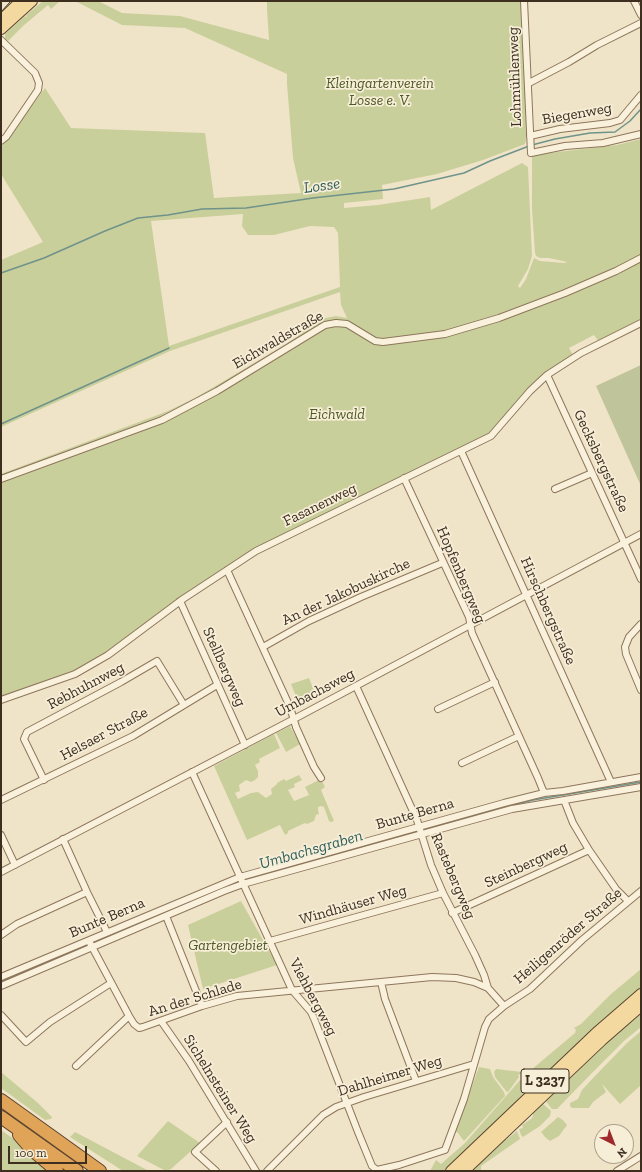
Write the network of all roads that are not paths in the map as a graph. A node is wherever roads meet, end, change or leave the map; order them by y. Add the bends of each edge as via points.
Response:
1 (21, 1) edge
2 (32, 1) edge
3 (524, 1) edge
4 (634, 1) edge
5 (641, 15) edge
6 (1, 20) edge
7 (641, 23) edge
8 (1, 29) edge
9 (1, 40) edge
10 (528, 83) junction
11 (641, 95) edge
12 (641, 134) edge
13 (530, 137) junction
14 (1, 141) edge
15 (641, 258) edge
16 (641, 323) edge
17 (547, 375) junction
18 (461, 450) junction
19 (592, 473) junction
20 (404, 478) junction
21 (1, 479) edge
22 (556, 489) dead end
23 (641, 534) edge
24 (624, 543) junction
25 (442, 563) junction
26 (226, 570) junction
27 (641, 579) edge
28 (527, 595) junction
29 (180, 601) junction
30 (641, 624) edge
31 (470, 625) junction
32 (263, 647) junction
33 (495, 682) junction
34 (217, 685) junction
35 (356, 686) junction
36 (641, 690) edge
37 (1, 700) edge
38 (184, 705) junction
39 (438, 709) dead end
40 (294, 719) junction
41 (519, 736) junction
42 (245, 744) junction
43 (462, 763) dead end
44 (192, 772) junction
45 (641, 777) edge
46 (321, 778) dead end
47 (44, 780) junction
48 (611, 782) junction
49 (641, 787) edge
50 (544, 794) junction
51 (1, 800) edge
52 (564, 800) junction
53 (419, 830) junction
54 (1, 835) edge
55 (63, 839) junction
56 (589, 850) junction
57 (16, 865) junction
58 (1, 872) edge
59 (241, 881) junction
60 (641, 891) edge
61 (87, 892) junction
62 (443, 893) junction
63 (628, 901) junction
64 (452, 913) junction
65 (166, 916) junction
66 (108, 932) junction
67 (1, 934) edge
68 (270, 941) junction
69 (90, 944) junction
70 (1, 977) edge
71 (381, 982) junction
72 (110, 983) junction
73 (1, 986) edge
74 (488, 988) junction
75 (292, 990) junction
76 (641, 994) edge
77 (202, 1006) junction
78 (504, 1006) junction
79 (641, 1006) edge
80 (1, 1014) edge
81 (129, 1016) junction
82 (161, 1021) junction
83 (474, 1064) junction
84 (76, 1066) dead end
85 (416, 1081) junction
86 (1, 1100) edge
87 (348, 1103) junction
88 (3, 1118) edge
89 (227, 1122) junction
90 (445, 1150) joint
91 (641, 1156) edge
92 (82, 1158) junction
93 (621, 1170) edge
94 (56, 1171) edge
95 (76, 1171) edge
96 (100, 1171) edge
97 (104, 1171) edge
98 (216, 1171) edge
99 (256, 1171) edge
100 (267, 1171) edge
101 (451, 1171) edge
102 (464, 1171) edge

1 - 6 main road
2 - 8 main road
3 - 10 street, Lohmühlenweg
4 - 5 street
7 - 10 street
9 - 14 street via 35,72 39,83 38,90
10 - 13 street, Lohmühlenweg
11 - 13 street, Biegenweg via 620,120 560,129
12 - 13 street, Lohmühlenweg via 603,143 531,151
15 - 21 street, Eichwaldstraße via 565,293 492,321 445,334 383,342 375,341 347,324 325,326 217,391 162,420
16 - 17 street, Fasanenweg via 581,353
17 - 18 street, Fasanenweg via 490,436
17 - 19 street, Gecksbergstraße
18 - 20 street, Fasanenweg
18 - 28 street, Hirschbergstraße
19 - 22 street
19 - 24 street, Gecksbergstraße
20 - 25 street, Hopfenbergweg
20 - 26 street, Fasanenweg via 282,538
23 - 24 street, Umbachsweg
24 - 27 street, Gecksbergstraße
24 - 28 street, Umbachsweg
25 - 31 street, Hopfenbergweg
25 - 32 street, An der Jakobuskirche via 309,621
26 - 29 street, Fasanenweg
26 - 32 street
28 - 31 street, Umbachsweg
28 - 48 street, Hirschbergstraße
29 - 34 street, Stellbergweg
29 - 37 street, Fasanenweg via 108,655 75,674
30 - 36 street via 628,637 625,647
31 - 33 street, Hopfenbergweg
31 - 35 street, Umbachsweg
32 - 40 street
33 - 39 street
33 - 41 street, Hopfenbergweg
34 - 38 street, Helsaer Straße
34 - 42 street, Stellbergweg
35 - 40 street, Umbachsweg
35 - 53 street, Rastebergweg
38 - 47 street, Helsaer Straße via 133,736
38 - 47 street, Rebhuhnweg via 158,661 27,732 24,739
40 - 42 street, Umbachsweg
40 - 46 street
41 - 43 street
41 - 50 street, Hopfenbergweg
42 - 44 street, Umbachsweg
44 - 55 street, Umbachsweg
44 - 59 street, Viehbergweg
45 - 48 street, Bunte Berna
47 - 51 street, Helsaer Straße
48 - 50 street, Bunte Berna
49 - 52 street, Bunte Berna
50 - 53 street, Bunte Berna via 504,803
52 - 53 street, Bunte Berna
52 - 56 street via 573,823
53 - 59 street, Bunte Berna
53 - 62 street, Rastebergweg
54 - 57 street
55 - 57 street, Umbachsweg
55 - 61 street
56 - 63 street via 616,889
56 - 64 street, Steinbergweg
57 - 58 street, Umbachsweg
59 - 65 street, Bunte Berna
59 - 66 street, Bunte Berna
59 - 68 street, Viehbergweg
60 - 63 street, Heiligenröder Straße
61 - 66 street
61 - 67 street
62 - 64 street, Rastebergweg
62 - 68 street, Windhäuser Weg
63 - 78 street, Heiligenröder Straße via 530,989
64 - 74 street, Rastebergweg via 475,955
65 - 69 street, Bunte Berna
65 - 77 street
66 - 69 street, Bunte Berna
68 - 75 street, Viehbergweg
69 - 70 street, Bunte Berna
69 - 72 street
69 - 73 street, Bunte Berna
71 - 74 street, An der Schlade via 432,977 456,978
71 - 75 street, An der Schlade
71 - 85 street
72 - 80 street via 50,1022 26,1042
72 - 81 street
74 - 78 street, An der Schlade
75 - 77 street, An der Schlade via 237,996
75 - 87 street, Viehbergweg via 311,1012
76 - 101 main road, L 3237 via 596,1033
77 - 82 street, An der Schlade
78 - 83 street, Heiligenröder Straße via 489,1019
79 - 102 main road, L 3237
81 - 82 street, An der Schlade via 138,1028
81 - 84 street, An der Schlade
82 - 89 street, Sichelnsteiner Weg
83 - 85 street, Dahlheimer Weg
83 - 90 street, Heiligenröder Straße
85 - 87 street, Dahlheimer Weg
86 - 92 highway
87 - 90 street, Viehbergweg via 372,1166 377,1170
87 - 100 street, Dahlheimer Weg via 323,1115
88 - 94 highway via 32,1150
88 - 95 highway
89 - 98 street via 195,1152
89 - 99 street, Sichelnsteiner Weg
91 - 93 street
92 - 96 highway
92 - 97 highway

